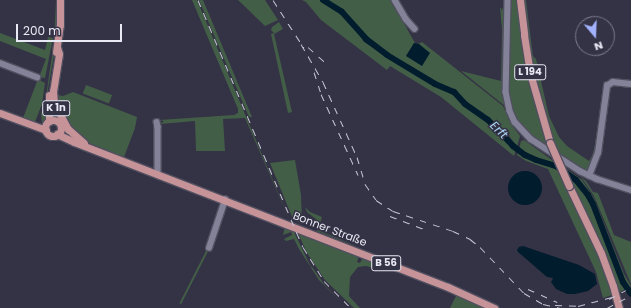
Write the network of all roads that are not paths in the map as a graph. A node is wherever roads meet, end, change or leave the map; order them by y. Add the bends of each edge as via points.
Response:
1 (60, 0) edge
2 (395, 0) edge
3 (508, 0) edge
4 (520, 0) edge
5 (416, 29) dead end
6 (57, 47) junction
7 (0, 63) edge
8 (38, 77) dead end
9 (631, 84) edge
10 (0, 113) edge
11 (157, 122) dead end
12 (49, 124) junction
13 (59, 132) junction
14 (99, 152) junction
15 (158, 174) junction
16 (589, 176) junction
17 (631, 190) edge
18 (225, 200) junction
19 (209, 248) dead end
20 (494, 308) edge
21 (619, 308) edge

1 - 6 main road, K 1n
2 - 5 street via 406,20
3 - 16 street via 507,101 515,122 527,136
4 - 21 main road, L 194, bridge via 530,73 550,142 601,252
6 - 12 main road, K 1n via 50,85
6 - 14 main road, K 1n via 59,54 52,91 57,109 72,133
7 - 8 street
9 - 16 street via 613,82 607,86 598,153
10 - 12 main road via 35,126
11 - 15 street
12 - 13 main road via 60,124
12 - 13 main road via 51,135
13 - 14 main road, B 56
14 - 15 main road, B 56
15 - 18 main road, Bonner Straße / B 56
16 - 17 street
18 - 19 street
18 - 20 main road, Bonner Straße / B 56 via 448,287

